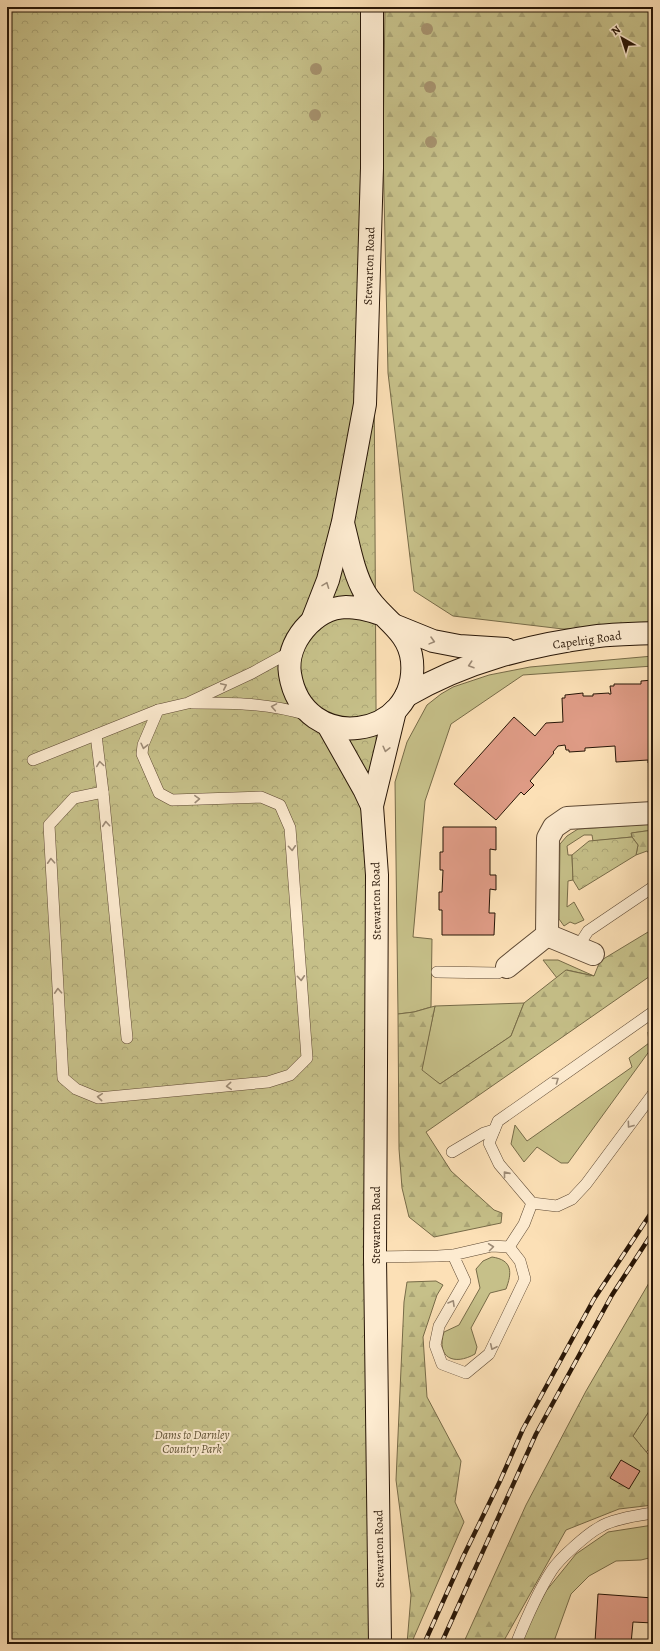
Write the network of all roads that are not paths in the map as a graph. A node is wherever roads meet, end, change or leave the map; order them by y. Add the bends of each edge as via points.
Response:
1 (372, 7) edge
2 (343, 522) junction
3 (388, 620) junction
4 (312, 621) junction
5 (653, 633) edge
6 (521, 649) junction
7 (292, 651) junction
8 (188, 703) junction
9 (401, 703) junction
10 (158, 710) junction
11 (320, 721) junction
12 (96, 735) junction
13 (33, 760) dead end
14 (104, 792) junction
15 (372, 806) junction
16 (653, 813) edge
17 (653, 887) edge
18 (547, 935) junction
19 (585, 951) joint
20 (507, 967) joint
21 (437, 972) dead end
22 (653, 1012) edge
23 (127, 1038) dead end
24 (653, 1094) edge
25 (494, 1130) junction
26 (452, 1152) dead end
27 (532, 1203) junction
28 (509, 1247) junction
29 (453, 1255) junction
30 (375, 1257) junction
31 (653, 1513) edge
32 (380, 1644) edge
33 (516, 1644) edge

1 - 2 main road, Stewarton Road via 372,168 365,404
2 - 3 main road, Stewarton Road via 364,591
4 -> 2 main road, Stewarton Road via 328,580
3 - 4 main road, Stewarton Road via 364,608 344,607 327,612
3 -> 6 main road, Capelrig Road via 417,636 438,642 459,646
3 - 9 main road, Stewarton Road via 406,642 412,660 412,678
4 - 7 main road, Stewarton Road via 300,635
5 - 6 main road, Capelrig Road via 599,636
6 -> 9 main road, Capelrig Road via 440,677
8 -> 7 lane
7 - 11 main road, Stewarton Road via 289,669 292,686 300,703
8 - 10 lane
11 -> 8 lane via 289,709 249,703
9 - 11 main road via 380,722 363,728 345,729
9 -> 15 main road, Stewarton Road
10 - 12 lane
10 -> 14 lane via 143,745 142,754 159,793 172,800 261,797 280,805 290,828 307,1058 290,1075 268,1082 98,1098 76,1089 63,1078 49,825 74,798
11 - 15 main road, Stewarton Road via 364,789
12 - 13 lane
14 -> 12 lane
23 -> 14 lane
15 - 30 main road, Stewarton Road via 377,875
16 - 18 main road via 567,818 554,827 548,838
17 - 19 lane via 588,931
18 - 19 main road
18 - 20 main road
20 - 21 lane via 498,973
25 -> 22 lane via 498,1121
24 -> 27 lane via 572,1199 557,1206
25 - 26 lane
27 -> 25 lane via 499,1164 489,1143
27 - 28 lane via 524,1224
29 -> 28 lane via 492,1246
28 -> 29 lane via 520,1261 525,1279 490,1354 466,1373 442,1364 435,1345 439,1326 465,1281
29 - 30 lane
30 - 32 main road, Stewarton Road
31 - 33 lane via 600,1527 552,1568

